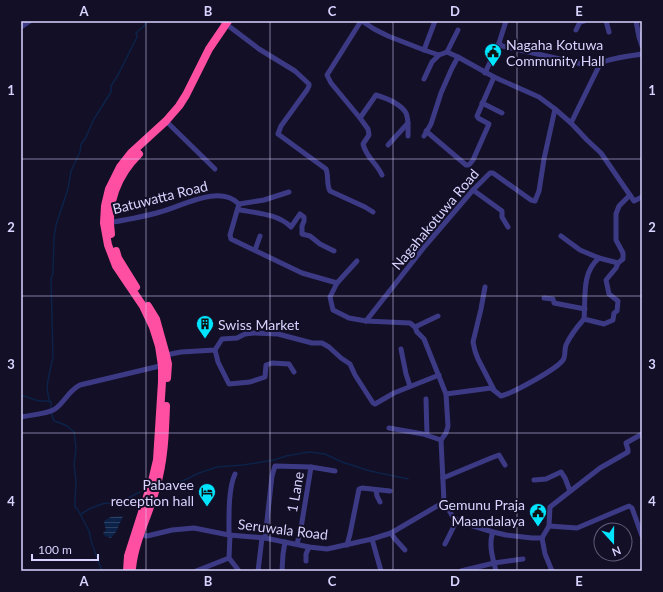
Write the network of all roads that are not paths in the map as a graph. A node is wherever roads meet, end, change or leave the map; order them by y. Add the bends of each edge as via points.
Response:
1 (30, 21) edge
2 (361, 21) edge
3 (435, 21) edge
4 (506, 21) edge
5 (584, 21) edge
6 (606, 21) edge
7 (636, 21) edge
8 (228, 23) edge
9 (21, 27) edge
10 (458, 30) dead end
11 (576, 30) dead end
12 (609, 32) dead end
13 (499, 43) junction
14 (642, 46) edge
15 (424, 50) junction
16 (447, 52) junction
17 (642, 54) edge
18 (439, 55) junction
19 (458, 57) junction
20 (582, 64) dead end
21 (485, 73) junction
22 (494, 77) junction
23 (424, 79) dead end
24 (482, 103) junction
25 (555, 109) junction
26 (502, 113) dead end
27 (360, 118) junction
28 (408, 123) junction
29 (571, 123) junction
30 (169, 124) junction
31 (408, 136) dead end
32 (388, 144) dead end
33 (215, 169) dead end
34 (382, 175) dead end
35 (473, 190) junction
36 (289, 192) dead end
37 (630, 195) junction
38 (642, 196) edge
39 (239, 204) junction
40 (238, 210) junction
41 (374, 212) dead end
42 (107, 223) junction
43 (508, 227) dead end
44 (260, 236) dead end
45 (561, 236) dead end
46 (255, 250) junction
47 (334, 251) dead end
48 (599, 258) junction
49 (357, 261) dead end
50 (618, 263) junction
51 (337, 283) junction
52 (485, 286) dead end
53 (544, 298) dead end
54 (585, 309) junction
55 (438, 316) dead end
56 (584, 319) junction
57 (366, 321) junction
58 (415, 327) junction
59 (401, 349) dead end
60 (215, 350) junction
61 (166, 355) junction
62 (165, 365) junction
63 (294, 372) dead end
64 (438, 375) junction
65 (410, 386) junction
66 (494, 390) junction
67 (446, 394) junction
68 (426, 399) dead end
69 (21, 417) edge
70 (389, 428) dead end
71 (642, 434) edge
72 (427, 435) junction
73 (442, 440) junction
74 (505, 465) dead end
75 (311, 467) junction
76 (335, 471) dead end
77 (235, 474) dead end
78 (443, 478) junction
79 (534, 480) dead end
80 (376, 490) junction
81 (390, 491) dead end
82 (570, 491) junction
83 (380, 502) dead end
84 (444, 502) junction
85 (457, 520) junction
86 (549, 526) junction
87 (493, 532) junction
88 (391, 533) junction
89 (138, 534) junction
90 (230, 535) junction
91 (642, 536) edge
92 (264, 538) junction
93 (542, 538) junction
94 (372, 539) junction
95 (285, 542) junction
96 (297, 544) junction
97 (445, 544) dead end
98 (347, 545) junction
99 (309, 547) junction
100 (405, 550) dead end
101 (229, 558) junction
102 (524, 559) dead end
103 (306, 561) dead end
104 (494, 563) junction
105 (127, 571) edge
106 (132, 571) edge
107 (196, 571) edge
108 (239, 571) edge
109 (258, 571) edge
110 (282, 571) edge
111 (380, 571) edge
112 (461, 571) edge
113 (496, 571) edge
114 (552, 571) edge

1 - 9 street
2 - 15 street via 388,36
2 - 27 street via 327,76
3 - 15 street
4 - 13 street
5 - 11 street via 580,22
6 - 12 street
7 - 14 street
8 - 30 highway via 190,98
8 - 41 street via 259,49 295,71 309,84 278,134 326,169 330,191
8 - 42 highway via 209,49 179,106 120,167 108,193 105,206
10 - 16 street
13 - 20 street via 502,46
13 - 21 street
15 - 18 street
16 - 18 street
16 - 19 street
17 - 29 street via 602,62
18 - 23 street via 432,62
19 - 21 street
19 - 24 street via 425,134 466,165 470,165 489,124 477,116
21 - 22 street
22 - 24 street
22 - 25 street via 539,96
24 - 26 street
25 - 29 street
25 - 35 street, Nagahakotuwa Road via 535,201 493,173 487,175
27 - 28 street via 376,95 398,104 406,113
27 - 34 street via 369,135 364,144 365,151
28 - 31 street
28 - 32 street
29 - 37 street via 601,153
30 - 33 street
30 - 42 highway via 137,155 120,177
35 - 43 street via 502,211 502,217
35 - 57 street, Nagahakotuwa Road
36 - 39 street
37 - 38 street via 634,201
37 - 50 street via 619,206 616,214 616,240 623,253 623,259
39 - 40 street
39 - 42 street, Batuwatta Road via 234,199 221,195 207,196 160,213
40 - 46 street via 230,235 231,240
40 - 47 street via 276,217 291,227 300,214 304,216 302,234
42 - 61 highway via 118,258 156,319
42 - 62 highway via 108,245 116,266 143,306 153,327
44 - 46 street
45 - 48 street via 580,250
46 - 51 street via 302,273
48 - 50 street
48 - 54 street via 593,263 585,282
49 - 51 street
50 - 56 street via 606,280 610,294 618,301 613,320 604,324
51 - 57 street via 330,297 333,310 349,318
52 - 66 street via 473,342 474,351
53 - 54 street via 553,299 554,303
54 - 56 street
55 - 58 street
56 - 66 street via 565,346 563,361 556,367 506,395 501,396
57 - 58 street via 410,322
58 - 64 street via 424,339
59 - 65 street
60 - 61 street
60 - 63 street via 229,384 250,382 265,377 266,365 272,363 289,364
60 - 65 street via 222,339 237,338 245,334 278,334 329,347 350,364 375,404
61 - 62 highway
62 - 69 street via 80,385 73,388 54,410
62 - 89 highway via 164,449 161,469
64 - 65 street
64 - 67 street
66 - 67 street via 491,388
67 - 73 street via 448,426
68 - 72 street
70 - 72 street
71 - 82 street via 626,443 628,452 600,468
72 - 73 street
73 - 78 street
74 - 78 street via 499,455
75 - 76 street, 1 Lane
75 - 92 street via 275,466
75 - 96 street, 1 Lane
77 - 90 street via 232,481
78 - 84 street
79 - 82 street via 561,472
80 - 81 street
80 - 83 street
80 - 98 street via 359,489
82 - 86 street via 550,507
84 - 85 street
84 - 88 street, Seruwala Road
85 - 87 street
85 - 97 street
86 - 91 street via 577,528 629,506
86 - 93 street
87 - 93 street
87 - 104 street via 491,547
88 - 94 street, Seruwala Road
88 - 100 street
89 - 90 street, Seruwala Road via 146,536 194,528
89 - 105 highway via 128,556
89 - 106 highway
90 - 92 street, Seruwala Road
90 - 101 street
92 - 95 street, Seruwala Road
92 - 109 street
93 - 114 street
94 - 98 street, Seruwala Road
94 - 111 street
95 - 96 street, Seruwala Road
95 - 110 street
96 - 99 street, Seruwala Road
98 - 99 street, Seruwala Road via 327,549
99 - 103 street
101 - 107 street
101 - 108 street
102 - 104 street
104 - 112 street
104 - 113 street

